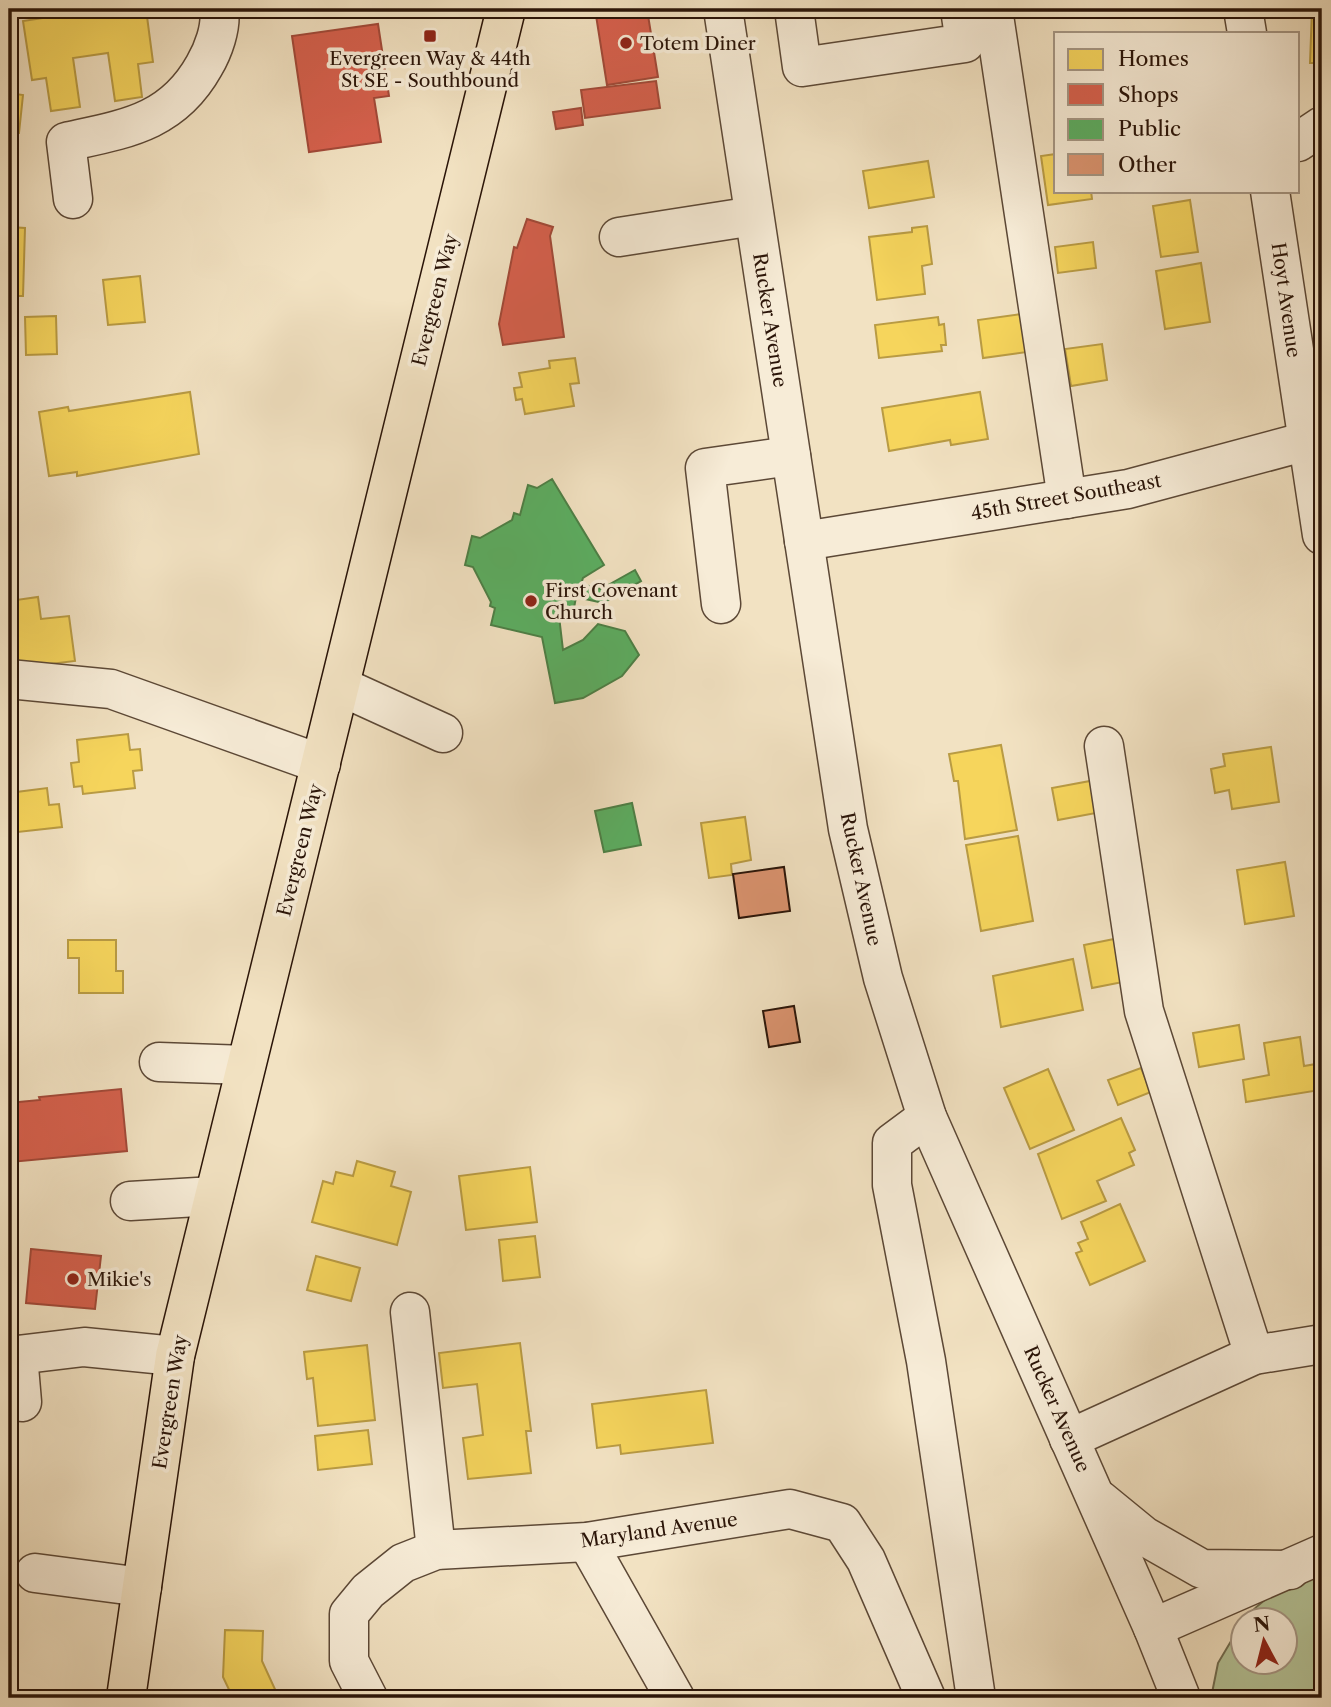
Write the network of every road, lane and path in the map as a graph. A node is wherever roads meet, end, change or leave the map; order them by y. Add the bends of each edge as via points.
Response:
1 (506, 9) edge
2 (723, 9) edge
3 (793, 9) edge
4 (960, 9) edge
5 (993, 9) edge
6 (1243, 9) edge
7 (219, 13) edge
8 (1247, 32) edge
9 (1322, 126) edge
10 (1300, 141) edge
11 (1270, 192) edge
12 (73, 199) dead end
13 (754, 216) junction
14 (619, 237) dead end
15 (1315, 436) edge
16 (791, 456) junction
17 (1067, 499) junction
18 (1322, 535) edge
19 (804, 541) junction
20 (721, 604) dead end
21 (9, 679) edge
22 (340, 686) junction
23 (443, 733) dead end
24 (1104, 746) dead end
25 (321, 764) junction
26 (159, 1062) dead end
27 (246, 1065) junction
28 (927, 1117) junction
29 (214, 1196) junction
30 (130, 1201) dead end
31 (410, 1312) dead end
32 (1322, 1344) edge
33 (1255, 1355) junction
34 (13, 1356) edge
35 (175, 1356) junction
36 (22, 1402) dead end
37 (1069, 1439) junction
38 (1094, 1495) junction
39 (587, 1542) junction
40 (436, 1549) junction
41 (1306, 1562) edge
42 (35, 1573) dead end
43 (142, 1587) junction
44 (1153, 1628) junction
45 (126, 1698) edge
46 (368, 1698) edge
47 (675, 1698) edge
48 (926, 1698) edge
49 (976, 1698) edge
50 (1181, 1698) edge

1 - 22 main road, Evergreen Way
2 - 13 street, Rucker Avenue
3 - 4 street via 802,67 965,43
5 - 17 street
6 - 8 street
7 - 12 street via 212,54 193,86 164,112 130,128 66,142
9 - 10 street
11 - 15 street, Hoyt Avenue
13 - 14 street
13 - 16 street, Rucker Avenue
15 - 17 street, 45th Street Southeast via 1128,489
15 - 18 street, Hoyt Avenue
16 - 19 street, Rucker Avenue
16 - 20 street via 705,468
17 - 19 street, 45th Street Southeast
19 - 28 street, Rucker Avenue via 848,829 883,978
21 - 25 street via 111,689
22 - 23 street
22 - 25 main road, Evergreen Way
24 - 33 street via 1144,1011
25 - 27 main road, Evergreen Way
26 - 27 street
27 - 29 main road, Evergreen Way
28 - 37 street, Rucker Avenue
28 - 49 street via 892,1143 892,1185 926,1361
29 - 30 street
29 - 35 main road, Evergreen Way
31 - 40 street
32 - 33 street
33 - 37 street
34 - 35 street via 85,1347
34 - 36 street
35 - 43 main road, Evergreen Way
37 - 38 street, Rucker Avenue
38 - 41 street via 1144,1536 1202,1569
38 - 44 street, Rucker Avenue
39 - 40 street, Maryland Avenue
39 - 47 street
39 - 48 street, Maryland Avenue via 790,1509 842,1523 866,1560
40 - 46 street, Maryland Avenue via 403,1563 368,1591 349,1614 349,1661
41 - 44 street
42 - 43 street
43 - 45 main road, Evergreen Way
44 - 50 street, Rucker Avenue

